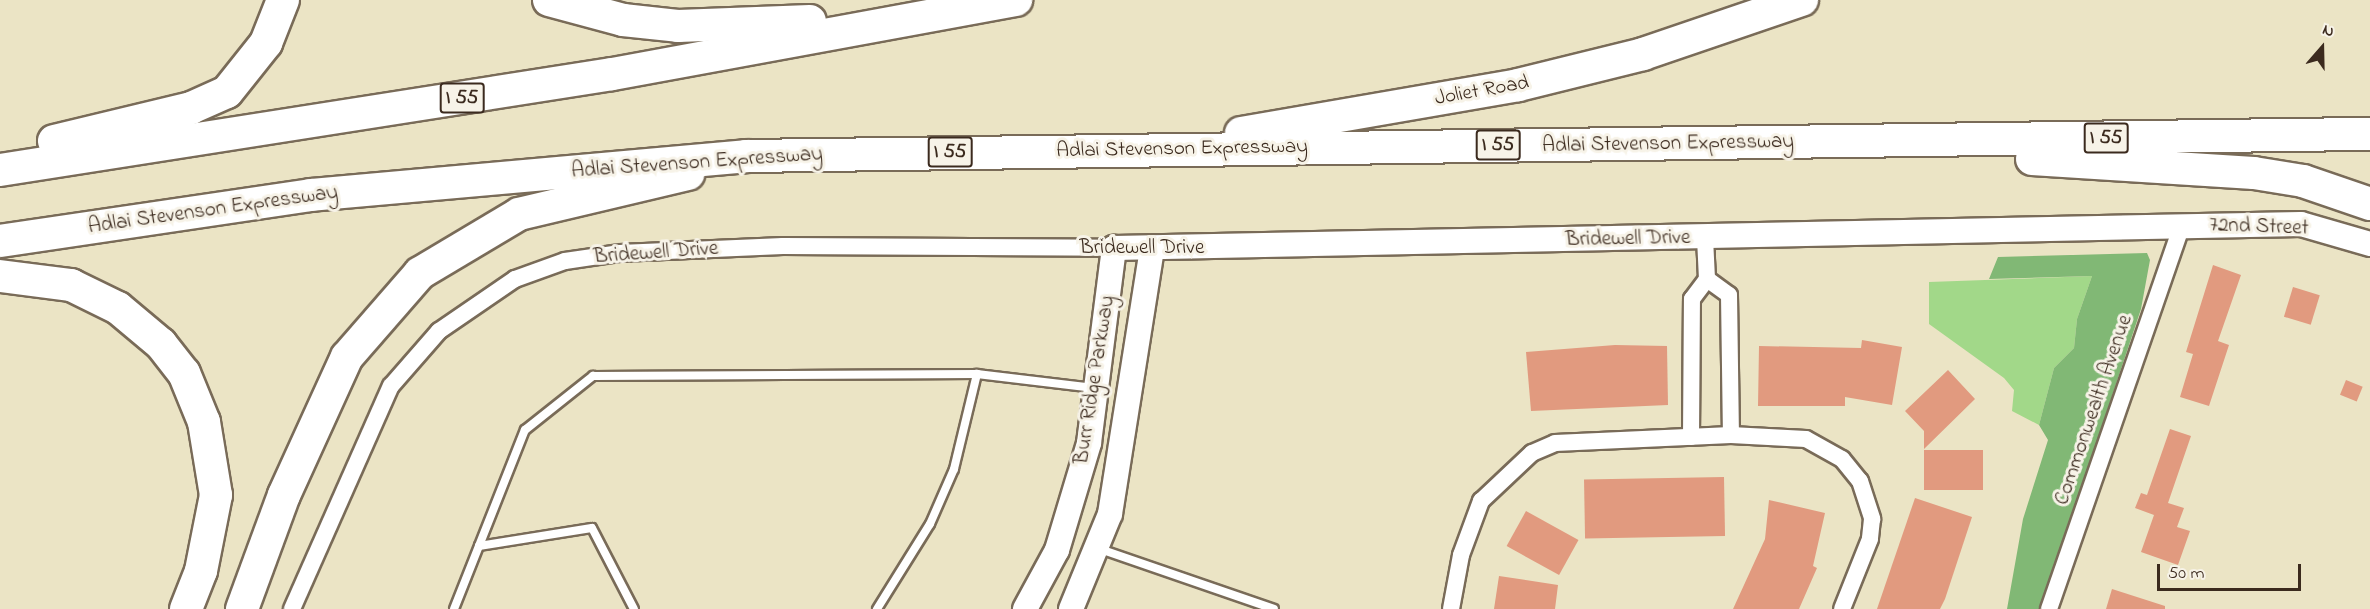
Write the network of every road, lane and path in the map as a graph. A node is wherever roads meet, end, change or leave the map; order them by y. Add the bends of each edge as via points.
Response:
1 (283, 0) edge
2 (549, 0) edge
3 (1016, 0) edge
4 (1802, 0) edge
5 (922, 16) junction
6 (2370, 134) edge
7 (1843, 142) junction
8 (1153, 149) junction
9 (0, 155) edge
10 (746, 156) junction
11 (0, 170) edge
12 (2370, 204) edge
13 (2182, 225) junction
14 (1705, 237) junction
15 (0, 241) edge
16 (2370, 244) edge
17 (1114, 248) junction
18 (1152, 250) junction
19 (0, 276) edge
20 (1707, 279) junction
21 (977, 374) junction
22 (1097, 388) junction
23 (1731, 435) junction
24 (1691, 437) junction
25 (479, 546) junction
26 (1096, 548) junction
27 (186, 609) edge
28 (242, 609) edge
29 (292, 609) edge
30 (454, 609) edge
31 (634, 609) edge
32 (877, 609) edge
33 (1025, 609) edge
34 (1071, 609) edge
35 (1274, 609) edge
36 (1451, 609) edge
37 (1842, 609) edge
38 (2049, 609) edge

1 - 9 highway via 266,43 227,92 191,108
2 - 5 highway via 623,20 678,26
3 - 5 highway, I 55
4 - 8 highway, Joliet Road via 1643,54 1518,85
5 - 11 highway, I 55 via 612,74
6 - 7 highway, Adlai Stevenson Expressway / I 55
7 - 8 highway, Adlai Stevenson Expressway / I 55
7 - 12 highway via 1920,154 2254,173 2303,181
8 - 10 highway, Adlai Stevenson Expressway / I 55
10 - 15 highway, Adlai Stevenson Expressway / I 55 via 311,195
10 - 28 highway via 635,190 568,199 519,214 420,273 347,357 284,495
13 - 14 street, Bridewell Drive
13 - 16 street, 72nd Street via 2301,224
13 - 38 street, Commonwealth Avenue
14 - 18 street, Bridewell Drive
14 - 20 street
17 - 18 street, Bridewell Drive
17 - 22 street, Burr Ridge Parkway
17 - 29 street, Bridewell Drive via 783,246 620,253 566,261 515,279 439,331 391,386
18 - 26 street, Burr Ridge Parkway via 1110,514
19 - 27 highway via 71,285 118,308 161,344 184,373 204,422 216,495 201,571
20 - 23 street via 1729,295
20 - 24 street via 1692,299
21 - 22 lane
21 - 25 lane via 593,376 525,430
21 - 32 lane via 954,470 930,524
22 - 33 street, Burr Ridge Parkway via 1089,443 1057,550
23 - 24 street
23 - 37 street via 1806,439 1842,459 1860,481 1872,519 1870,538
24 - 36 street via 1555,443 1513,466 1481,501 1470,525
25 - 30 lane
25 - 31 lane via 592,528
26 - 34 street, Burr Ridge Parkway
26 - 35 lane

